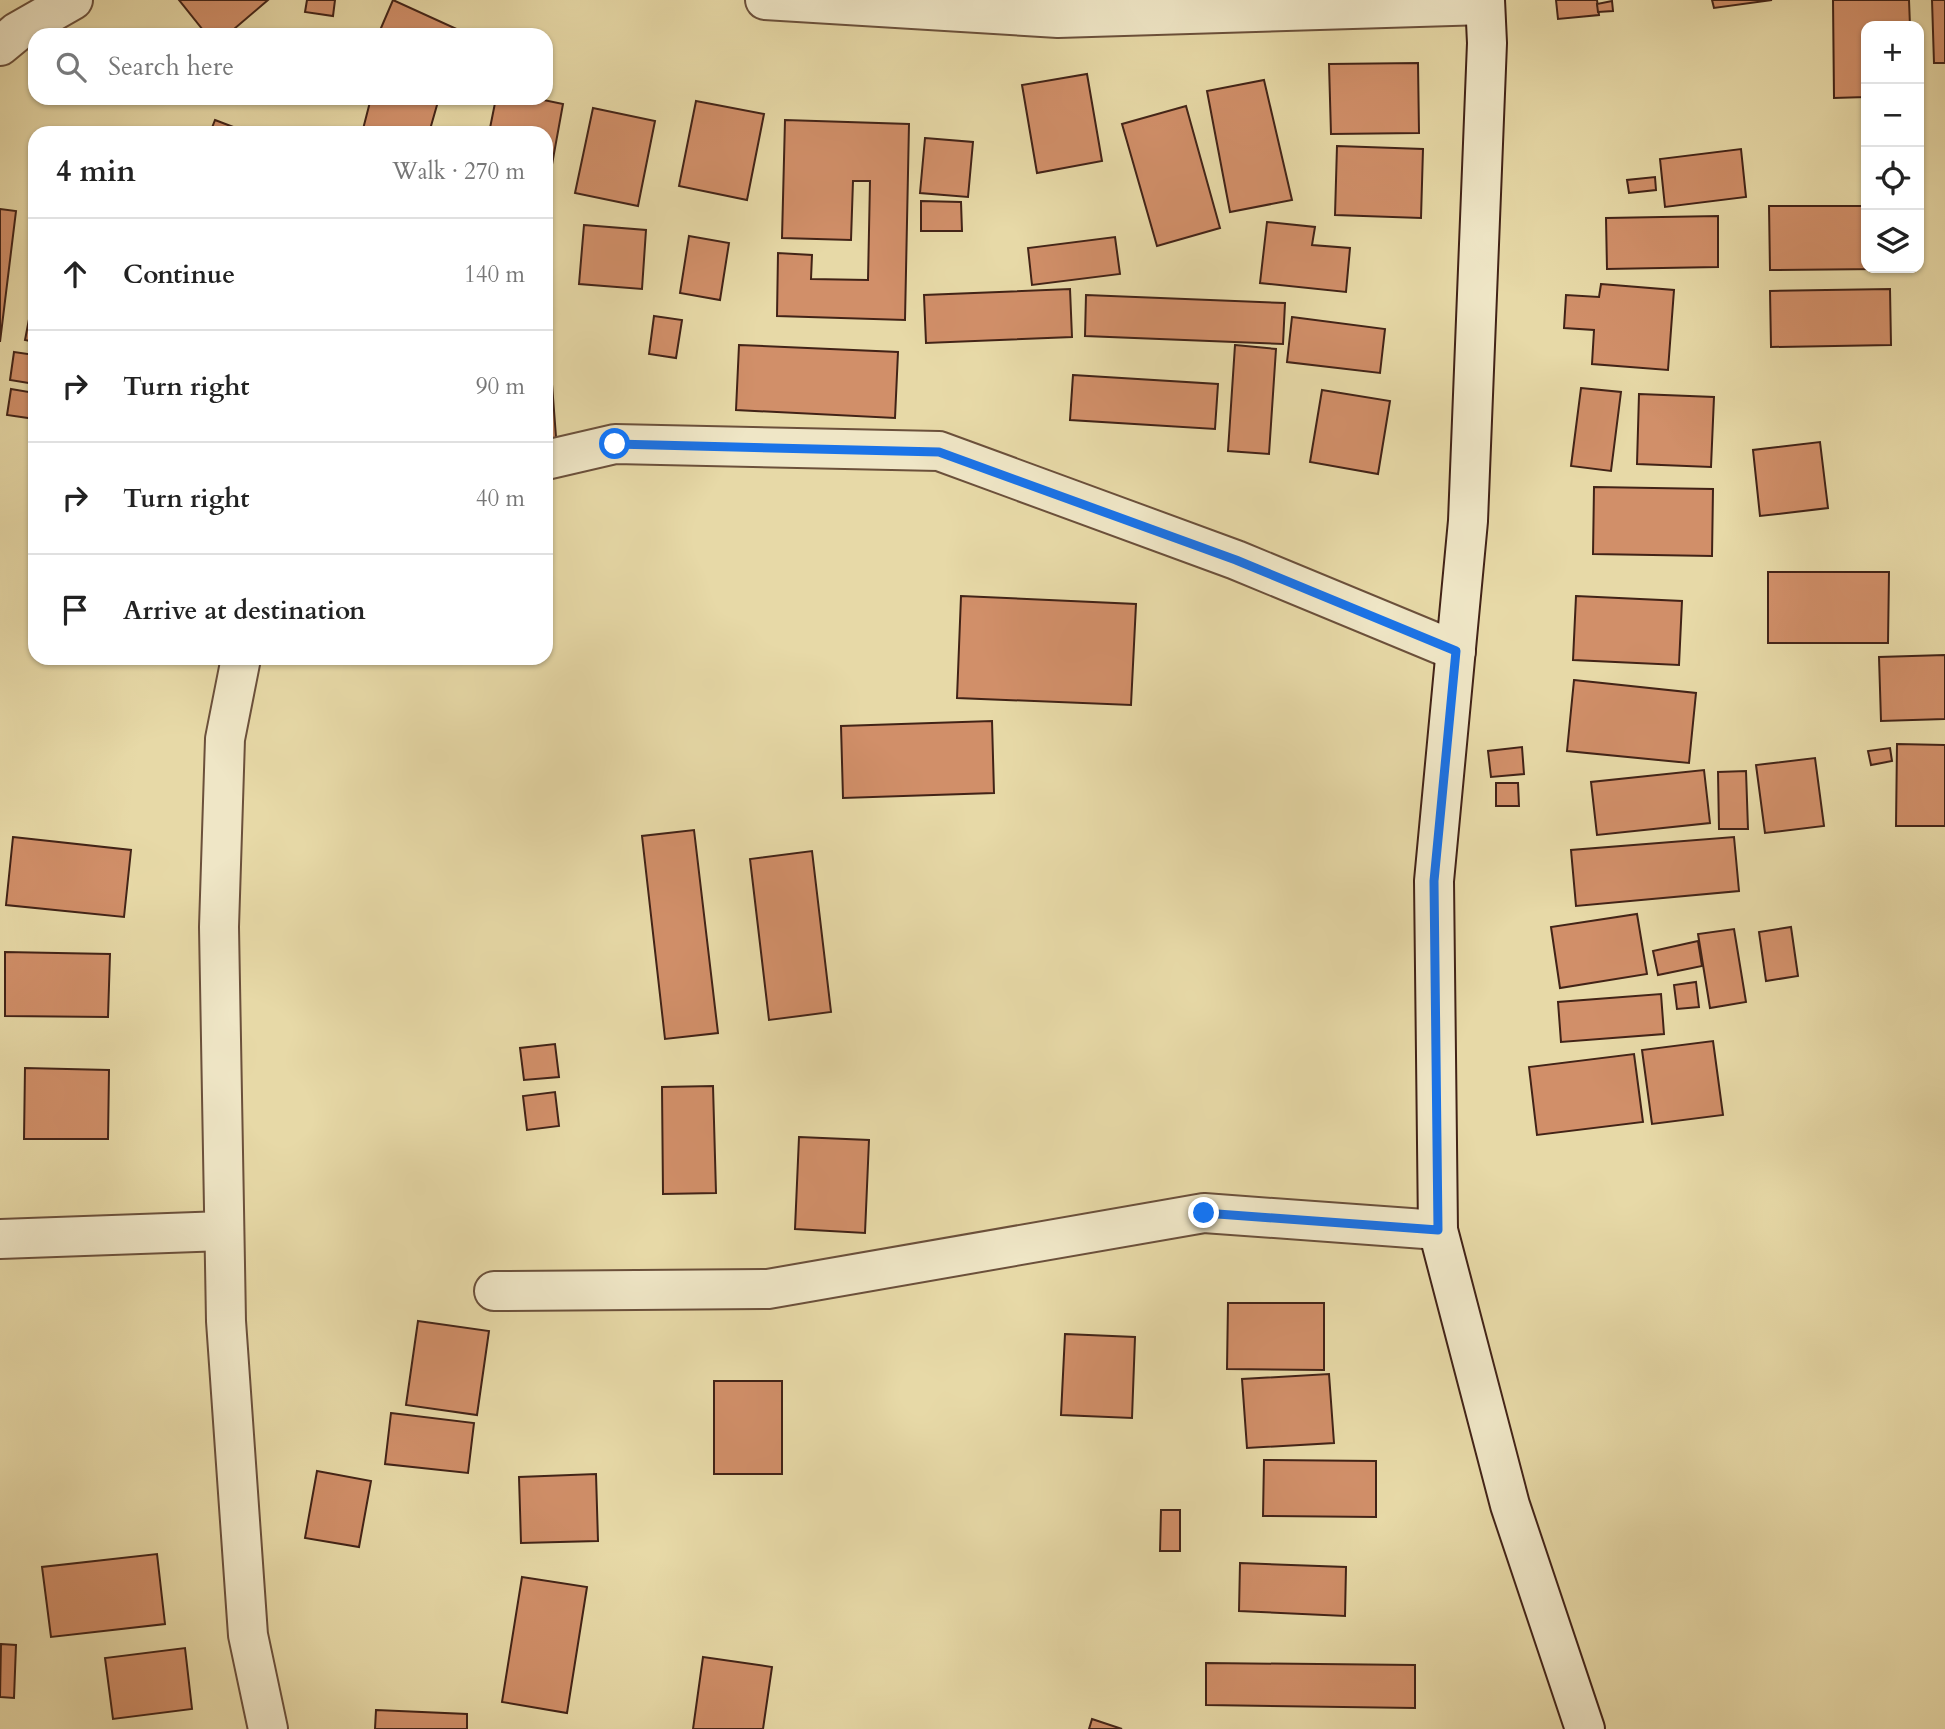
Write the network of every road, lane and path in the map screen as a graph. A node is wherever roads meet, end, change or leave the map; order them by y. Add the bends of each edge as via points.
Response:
1 (73, 0) edge
2 (765, 0) edge
3 (1485, 2) edge
4 (0, 46) edge
5 (553, 458) edge
6 (1456, 651) junction
7 (240, 665) edge
8 (224, 1230) junction
9 (1438, 1230) junction
10 (0, 1239) edge
11 (494, 1291) dead end
12 (268, 1729) edge
13 (1585, 1729) edge

1 - 4 street
2 - 3 street via 1058,18
3 - 6 street via 1469,507
5 - 6 street via 615,444 939,452 1236,560
6 - 9 street via 1434,881
7 - 8 street via 225,739 219,927
8 - 10 street
8 - 12 street via 248,1634
9 - 11 street via 1204,1213 768,1289
9 - 13 street via 1510,1505

